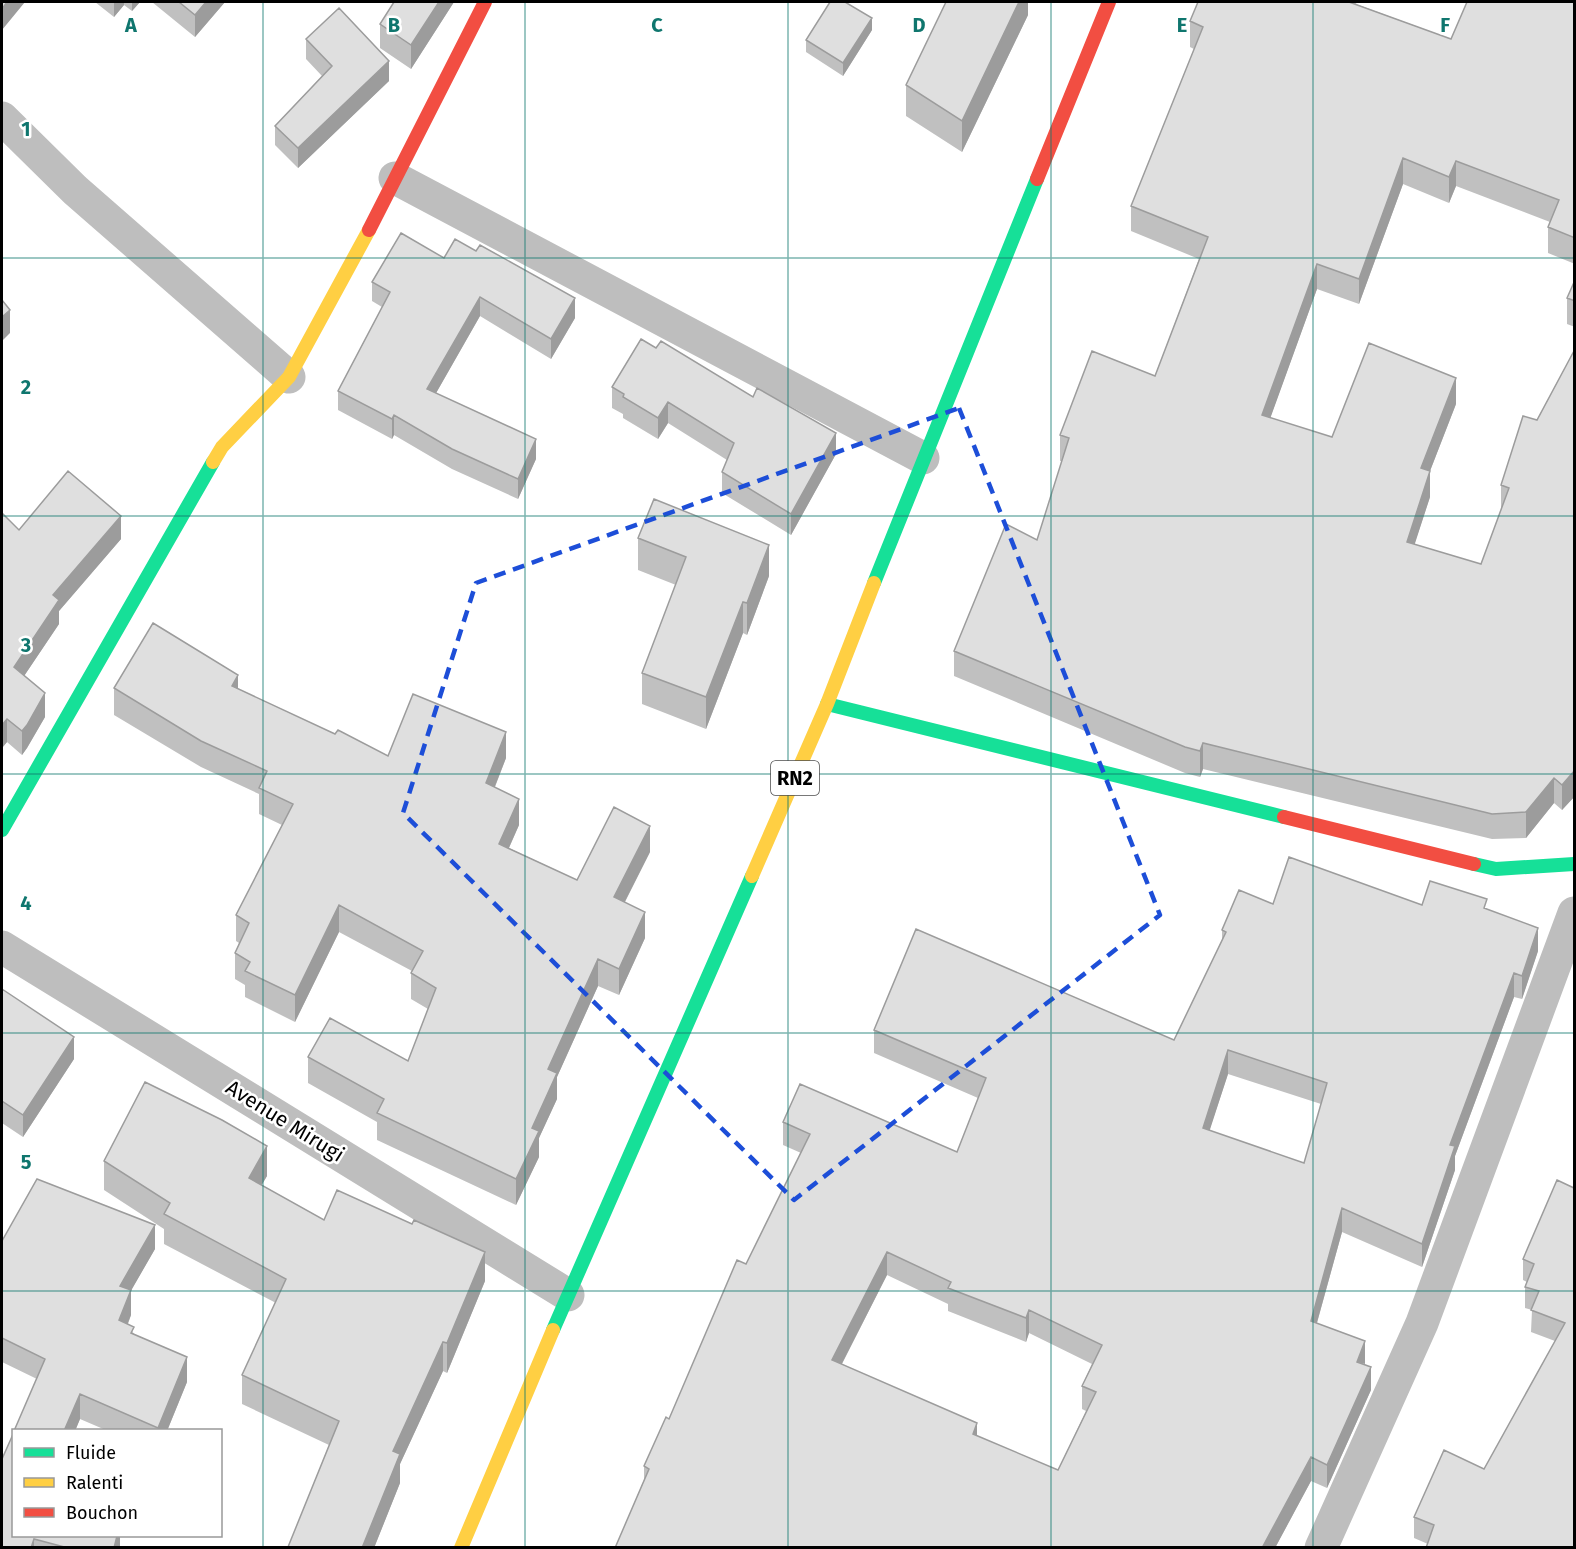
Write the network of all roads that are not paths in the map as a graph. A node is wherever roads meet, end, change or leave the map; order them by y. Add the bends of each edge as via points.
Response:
1 (485, 2) edge
2 (1109, 2) edge
3 (2, 118) edge
4 (395, 178) junction
5 (288, 377) junction
6 (923, 458) junction
7 (827, 704) junction
8 (2, 830) edge
9 (1575, 864) edge
10 (1575, 913) edge
11 (2, 947) edge
12 (568, 1295) junction
13 (461, 1548) edge
14 (1322, 1548) edge

1 - 4 main road
2 - 6 main road, RN2
3 - 5 street via 75,190
4 - 5 main road
4 - 6 street
5 - 8 main road via 222,447
6 - 7 main road, RN2
7 - 9 main road via 1496,869
7 - 12 main road, RN2
10 - 14 street via 1422,1323
11 - 12 street, Avenue Mirugi
12 - 13 main road, RN2

